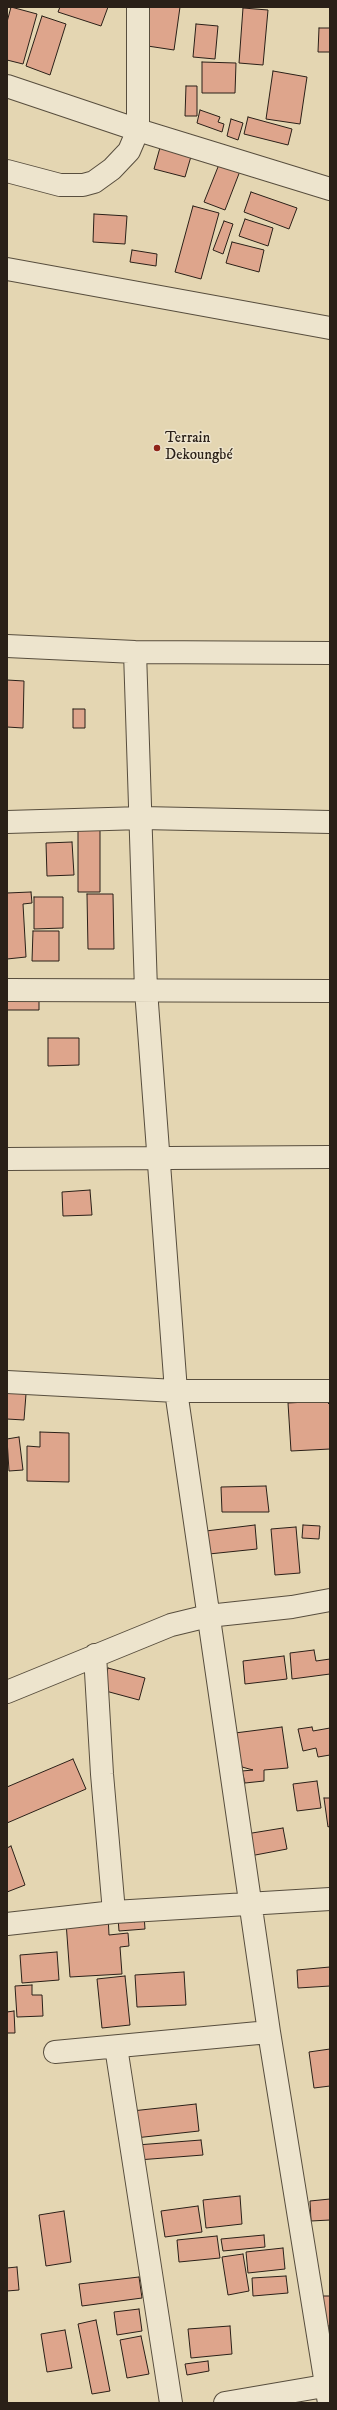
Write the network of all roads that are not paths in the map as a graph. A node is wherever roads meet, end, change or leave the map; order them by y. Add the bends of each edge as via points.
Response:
1 (138, 7) edge
2 (7, 86) edge
3 (138, 130) junction
4 (7, 171) edge
5 (330, 189) edge
6 (7, 269) edge
7 (330, 328) edge
8 (7, 646) edge
9 (135, 652) junction
10 (330, 653) edge
11 (142, 818) junction
12 (7, 822) edge
13 (330, 822) edge
14 (7, 990) edge
15 (146, 990) junction
16 (330, 991) edge
17 (330, 1157) edge
18 (7, 1159) edge
19 (158, 1159) junction
20 (7, 1382) edge
21 (330, 1391) edge
22 (176, 1392) junction
23 (330, 1600) edge
24 (208, 1616) junction
25 (95, 1655) junction
26 (7, 1692) edge
27 (330, 1899) edge
28 (251, 1904) junction
29 (114, 1912) junction
30 (7, 1924) edge
31 (269, 2032) junction
32 (116, 2047) junction
33 (55, 2052) dead end
34 (328, 2391) edge
35 (171, 2403) edge
36 (225, 2403) edge

1 - 3 street
2 - 3 street
3 - 4 street via 129,151 112,169 94,182 83,185 60,185
3 - 5 street
6 - 7 street
8 - 9 street
9 - 10 street
9 - 11 street
11 - 12 street
11 - 13 street
11 - 15 street
14 - 15 street
15 - 16 street
15 - 19 street
17 - 19 street
18 - 19 street
19 - 22 street
20 - 22 street
21 - 22 street
22 - 24 street
23 - 24 street
24 - 25 street via 171,1625
24 - 28 street
25 - 26 street
25 - 29 street
27 - 28 street
28 - 29 street
28 - 31 street
29 - 30 street
31 - 32 street
31 - 34 street
32 - 33 street
32 - 35 street
34 - 36 street

